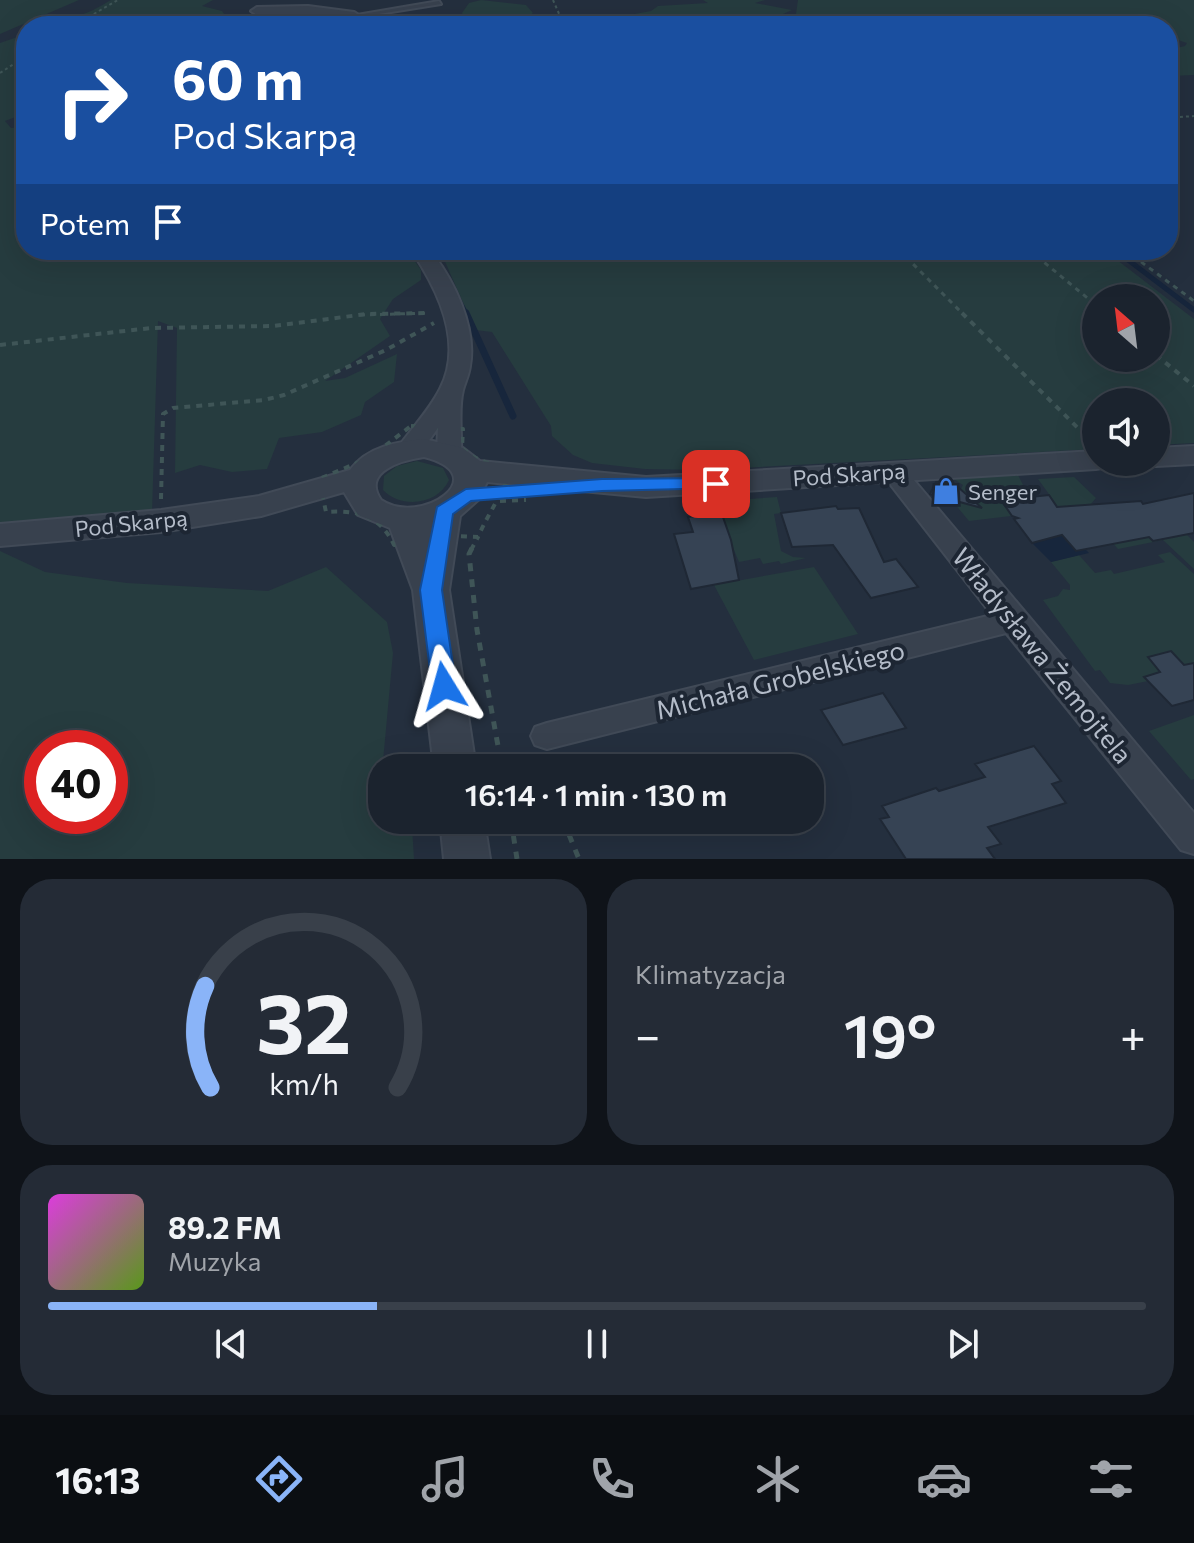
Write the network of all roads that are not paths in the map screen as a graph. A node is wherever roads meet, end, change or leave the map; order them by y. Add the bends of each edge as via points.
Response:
1 (439, 3) dead end
2 (255, 6) edge
3 (354, 16) joint
4 (427, 260) edge
5 (1194, 455) edge
6 (1170, 456) edge
7 (1082, 461) edge
8 (893, 471) junction
9 (362, 490) junction
10 (443, 494) junction
11 (0, 535) edge
12 (1013, 621) junction
13 (547, 736) dead end
14 (453, 754) edge
15 (464, 834) edge
16 (1194, 839) edge
17 (467, 859) edge

1 - 3 lane
2 - 3 street
4 - 10 street via 439,277 461,349 451,390
5 - 6 street
7 - 8 street, Pod Skarpą
8 - 10 street, Pod Skarpą via 686,486 507,484
8 - 12 street, Władysława Żemojtela
9 - 10 street via 374,511
9 - 10 street via 374,462
9 - 11 street, Pod Skarpą via 161,521
10 - 14 street via 431,590
12 - 13 street, Michała Grobelskiego
12 - 16 street, Władysława Żemojtela
15 - 17 street

